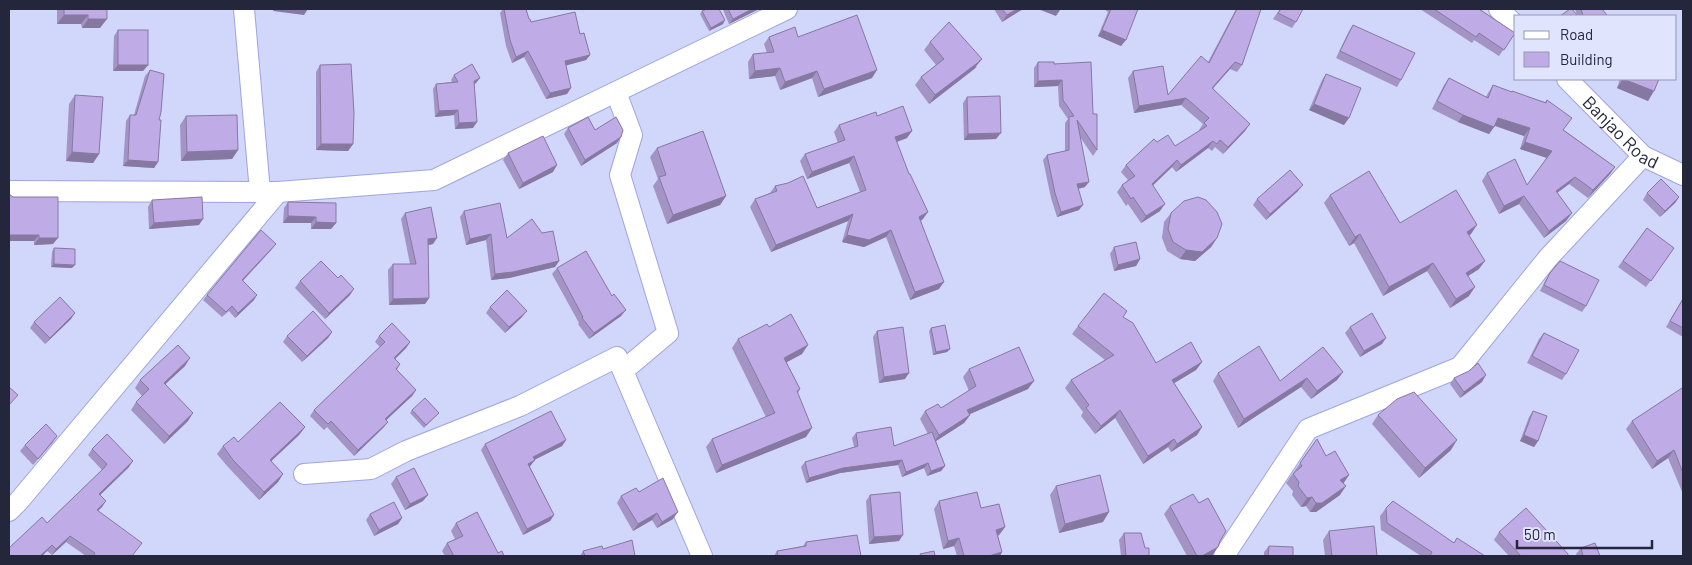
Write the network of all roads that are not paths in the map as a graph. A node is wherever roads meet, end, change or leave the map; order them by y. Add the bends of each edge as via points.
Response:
1 (244, 9) edge
2 (787, 9) edge
3 (1499, 9) edge
4 (1514, 24) edge
5 (1569, 80) edge
6 (616, 92) junction
7 (1643, 156) junction
8 (1683, 175) edge
9 (9, 191) edge
10 (269, 192) junction
11 (624, 370) junction
12 (304, 474) dead end
13 (9, 511) edge
14 (702, 556) edge
15 (1224, 556) edge

1 - 10 street
2 - 6 street
3 - 4 street
5 - 7 street, Banjao Road
6 - 10 street via 434,180
6 - 11 street via 632,134 620,175 668,333
7 - 8 street, Banjao Road
7 - 15 street via 1548,258 1460,367 1308,429
9 - 10 street
10 - 13 street
11 - 12 street via 617,357 520,406 406,451 371,469
11 - 14 street

